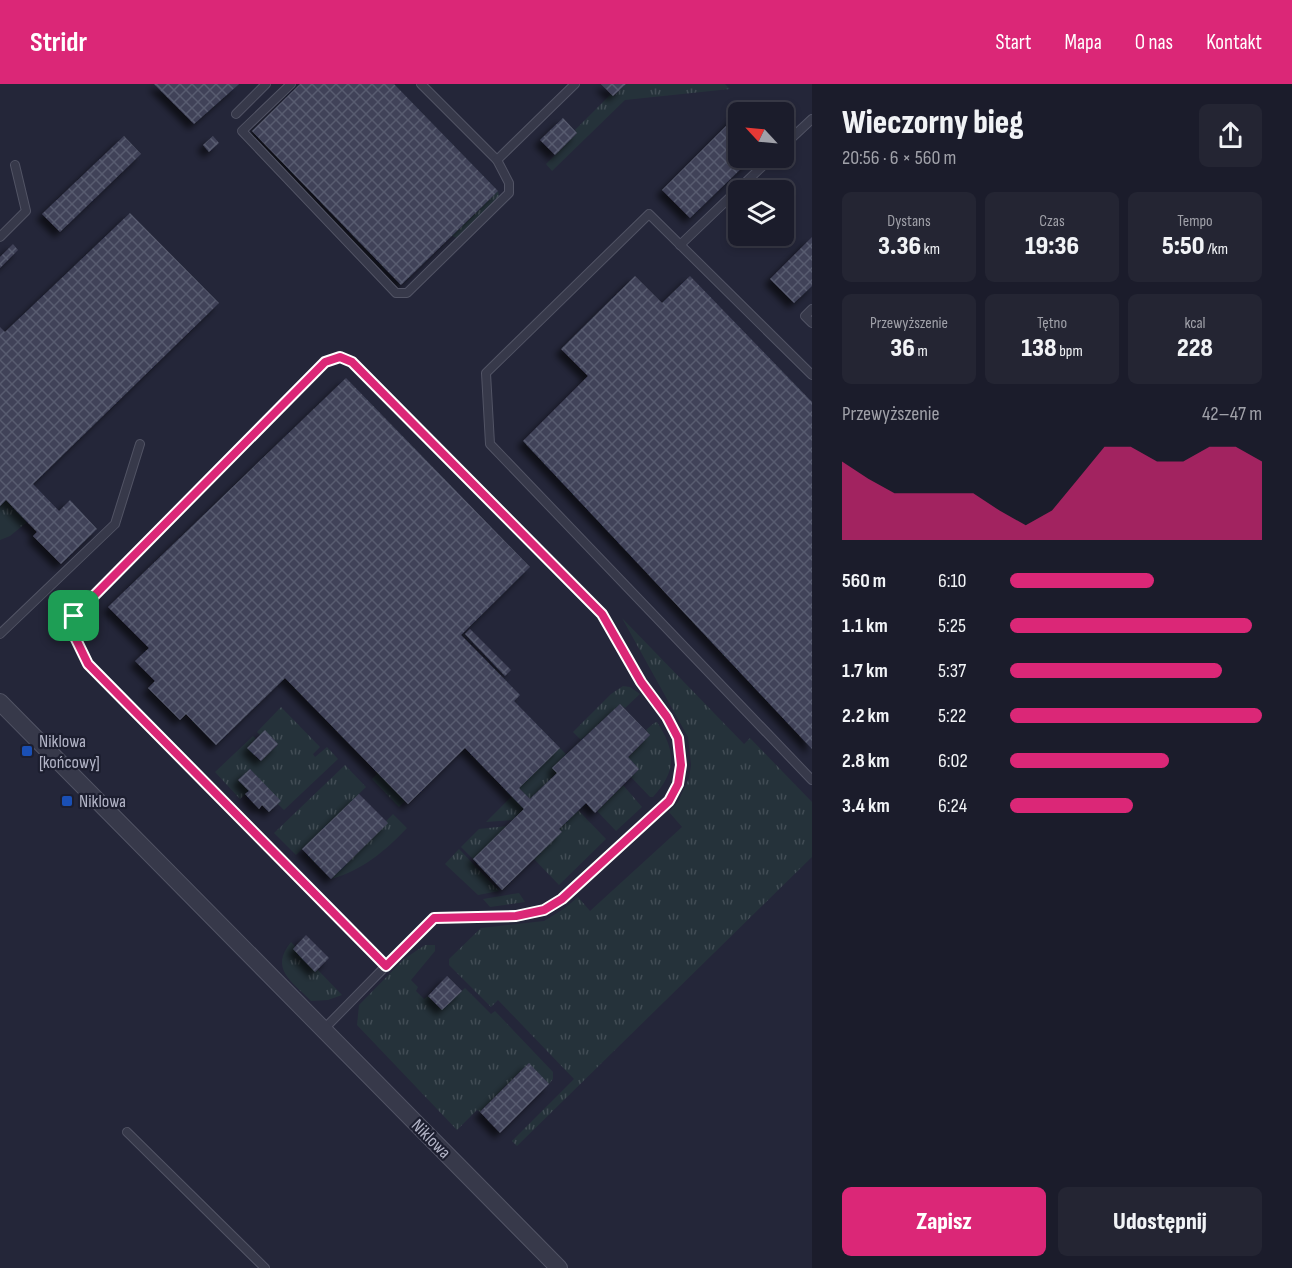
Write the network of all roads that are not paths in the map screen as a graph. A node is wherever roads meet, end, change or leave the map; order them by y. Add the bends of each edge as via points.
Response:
1 (266, 84) edge
2 (291, 84) edge
3 (421, 84) edge
4 (575, 84) edge
5 (236, 114) dead end
6 (812, 118) edge
7 (794, 135) edge
8 (497, 160) junction
9 (15, 165) dead end
10 (760, 168) edge
11 (0, 237) edge
12 (680, 244) junction
13 (812, 309) edge
14 (812, 323) edge
15 (812, 375) edge
16 (140, 444) dead end
17 (0, 634) edge
18 (0, 702) edge
19 (812, 780) edge
20 (386, 966) junction
21 (323, 1030) junction
22 (127, 1131) dead end
23 (265, 1268) edge
24 (559, 1268) edge

1 - 5 lane
2 - 8 lane via 242,131 396,293 407,293 510,193
3 - 8 lane
4 - 8 lane
6 - 7 lane
9 - 11 lane via 26,211
10 - 12 lane
12 - 15 lane
12 - 19 lane via 649,214 486,373 490,444
13 - 14 lane via 805,316
16 - 17 lane via 115,524
18 - 21 street, Niklowa
20 - 20 lane via 434,918 516,916 544,910 562,899 669,801 678,784 681,765 678,738 602,614 352,362 340,357 325,362 74,616 71,629 88,664
20 - 21 lane
21 - 24 street, Niklowa
22 - 23 lane

